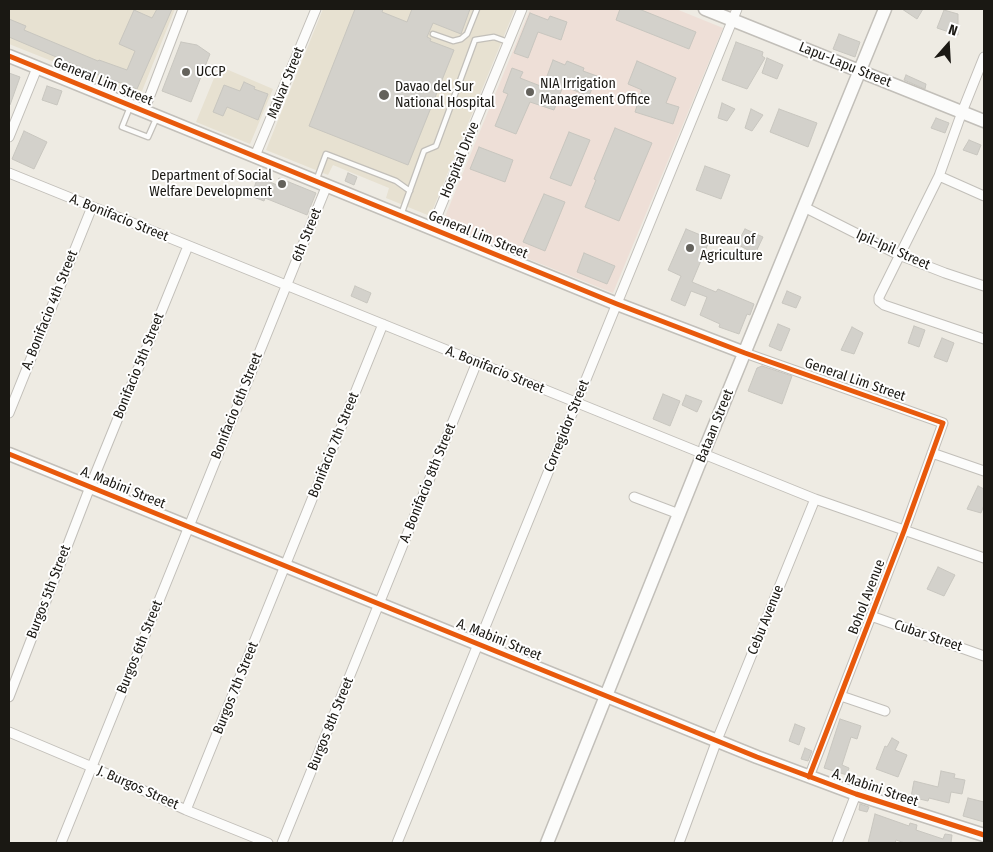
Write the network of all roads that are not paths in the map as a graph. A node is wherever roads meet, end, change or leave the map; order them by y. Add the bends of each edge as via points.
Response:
1 (184, 9) edge
2 (316, 9) edge
3 (477, 9) edge
4 (522, 9) edge
5 (705, 9) edge
6 (885, 9) edge
7 (735, 14) edge
8 (433, 34) dead end
9 (467, 34) junction
10 (476, 40) junction
11 (508, 42) junction
12 (9, 56) edge
13 (984, 57) edge
14 (37, 68) junction
15 (859, 71) junction
16 (130, 106) junction
17 (144, 111) junction
18 (962, 112) junction
19 (157, 116) junction
20 (984, 121) edge
21 (9, 137) edge
22 (256, 156) junction
23 (9, 173) edge
24 (939, 176) junction
25 (321, 183) junction
26 (410, 191) junction
27 (984, 196) edge
28 (92, 207) junction
29 (804, 208) junction
30 (401, 216) junction
31 (432, 228) junction
32 (188, 246) junction
33 (899, 255) junction
34 (286, 285) junction
35 (984, 286) edge
36 (618, 304) junction
37 (383, 324) junction
38 (984, 339) edge
39 (745, 353) junction
40 (477, 362) junction
41 (577, 403) junction
42 (9, 413) edge
43 (943, 423) joint
44 (932, 453) junction
45 (9, 454) edge
46 (703, 454) junction
47 (984, 471) edge
48 (90, 486) junction
49 (634, 497) dead end
50 (814, 499) junction
51 (679, 514) junction
52 (188, 526) junction
53 (904, 531) junction
54 (984, 558) edge
55 (285, 566) junction
56 (379, 604) junction
57 (871, 616) junction
58 (479, 644) junction
59 (984, 656) edge
60 (606, 696) junction
61 (841, 696) junction
62 (9, 697) edge
63 (885, 710) dead end
64 (9, 732) edge
65 (717, 740) junction
66 (92, 767) junction
67 (809, 777) junction
68 (856, 794) junction
69 (186, 810) junction
70 (984, 835) edge
71 (61, 843) edge
72 (268, 843) edge
73 (282, 843) edge
74 (397, 843) edge
75 (547, 843) edge
76 (679, 843) edge
77 (837, 843) edge

1 - 17 street
2 - 22 street, Malvar Street
3 - 9 lane
4 - 11 street, Hospital Drive
5 - 7 street, Lapu-Lapu Street
6 - 15 street, Bataan Street
7 - 15 street, Lapu-Lapu Street
7 - 36 street, Corregidor Street
8 - 9 lane via 453,41
9 - 10 lane
10 - 11 lane via 494,38
10 - 26 lane via 436,146 424,151
11 - 31 street, Hospital Drive
12 - 14 street, General Lim Street
13 - 18 street
14 - 16 street, General Lim Street
14 - 21 street
15 - 18 street, Lapu-Lapu Street
15 - 29 street, Bataan Street
16 - 17 street, General Lim Street
16 - 19 lane via 122,127 148,138
17 - 19 street, General Lim Street
18 - 20 street, Lapu-Lapu Street
18 - 24 street
19 - 22 street, General Lim Street
22 - 25 street, General Lim Street
23 - 28 street, A. Bonifacio Street
24 - 27 street
24 - 33 street
25 - 26 lane via 326,154 396,181
25 - 30 street, General Lim Street
25 - 34 street, 6th Street
26 - 30 lane
28 - 32 street, A. Bonifacio Street
28 - 42 street, A. Bonifacio 4th Street
29 - 33 street, Ipil-Ipil Street
29 - 39 street, Bataan Street
30 - 31 street, General Lim Street
31 - 36 street, General Lim Street
32 - 34 street, A. Bonifacio Street
32 - 48 street, Bonifacio 5th Street
33 - 35 street, Ipil-Ipil Street
33 - 38 street via 880,294 881,303
34 - 37 street, A. Bonifacio Street
34 - 52 street, Bonifacio 6th Street
36 - 39 street, General Lim Street
36 - 41 street, Corregidor Street
37 - 40 street, A. Bonifacio Street
37 - 55 street, Bonifacio 7th Street
39 - 43 street, General Lim Street
39 - 46 street, Bataan Street
40 - 41 street, A. Bonifacio Street
40 - 56 street, A. Bonifacio 8th Street
41 - 46 street, A. Bonifacio Street
41 - 58 street, Corregidor Street
43 - 44 street, Bohol Avenue
44 - 47 street
44 - 53 street, Bohol Avenue
45 - 48 street, A. Mabini Street
46 - 50 street, A. Bonifacio Street
46 - 51 street, Bataan Street
48 - 52 street, A. Mabini Street
48 - 62 street, Burgos 5th Street
49 - 51 street
50 - 53 street, A. Bonifacio Street
50 - 65 street, Cebu Avenue
51 - 60 street, Bataan Street
52 - 55 street, A. Mabini Street
52 - 66 street, Burgos 6th Street
53 - 54 street, A. Bonifacio Street
53 - 57 street, Bohol Avenue
55 - 56 street, A. Mabini Street
55 - 69 street, Burgos 7th Street
56 - 58 street, A. Mabini Street
56 - 73 street, Burgos 8th Street
57 - 59 street, Cubar Street
57 - 61 street, Bohol Avenue
58 - 60 street, A. Mabini Street
58 - 74 street, Corregidor Street
60 - 65 street, A. Mabini Street
60 - 75 street, Bataan Street
61 - 63 street
61 - 67 street, Bohol Avenue
64 - 66 street, J. Burgos Street
65 - 67 street, A. Mabini Street
65 - 76 street, Cebu Avenue
66 - 69 street, J. Burgos Street
66 - 71 street, Burgos 6th Street
67 - 68 street, A. Mabini Street
68 - 70 street, A. Mabini Street
68 - 77 street
69 - 72 street, J. Burgos Street

